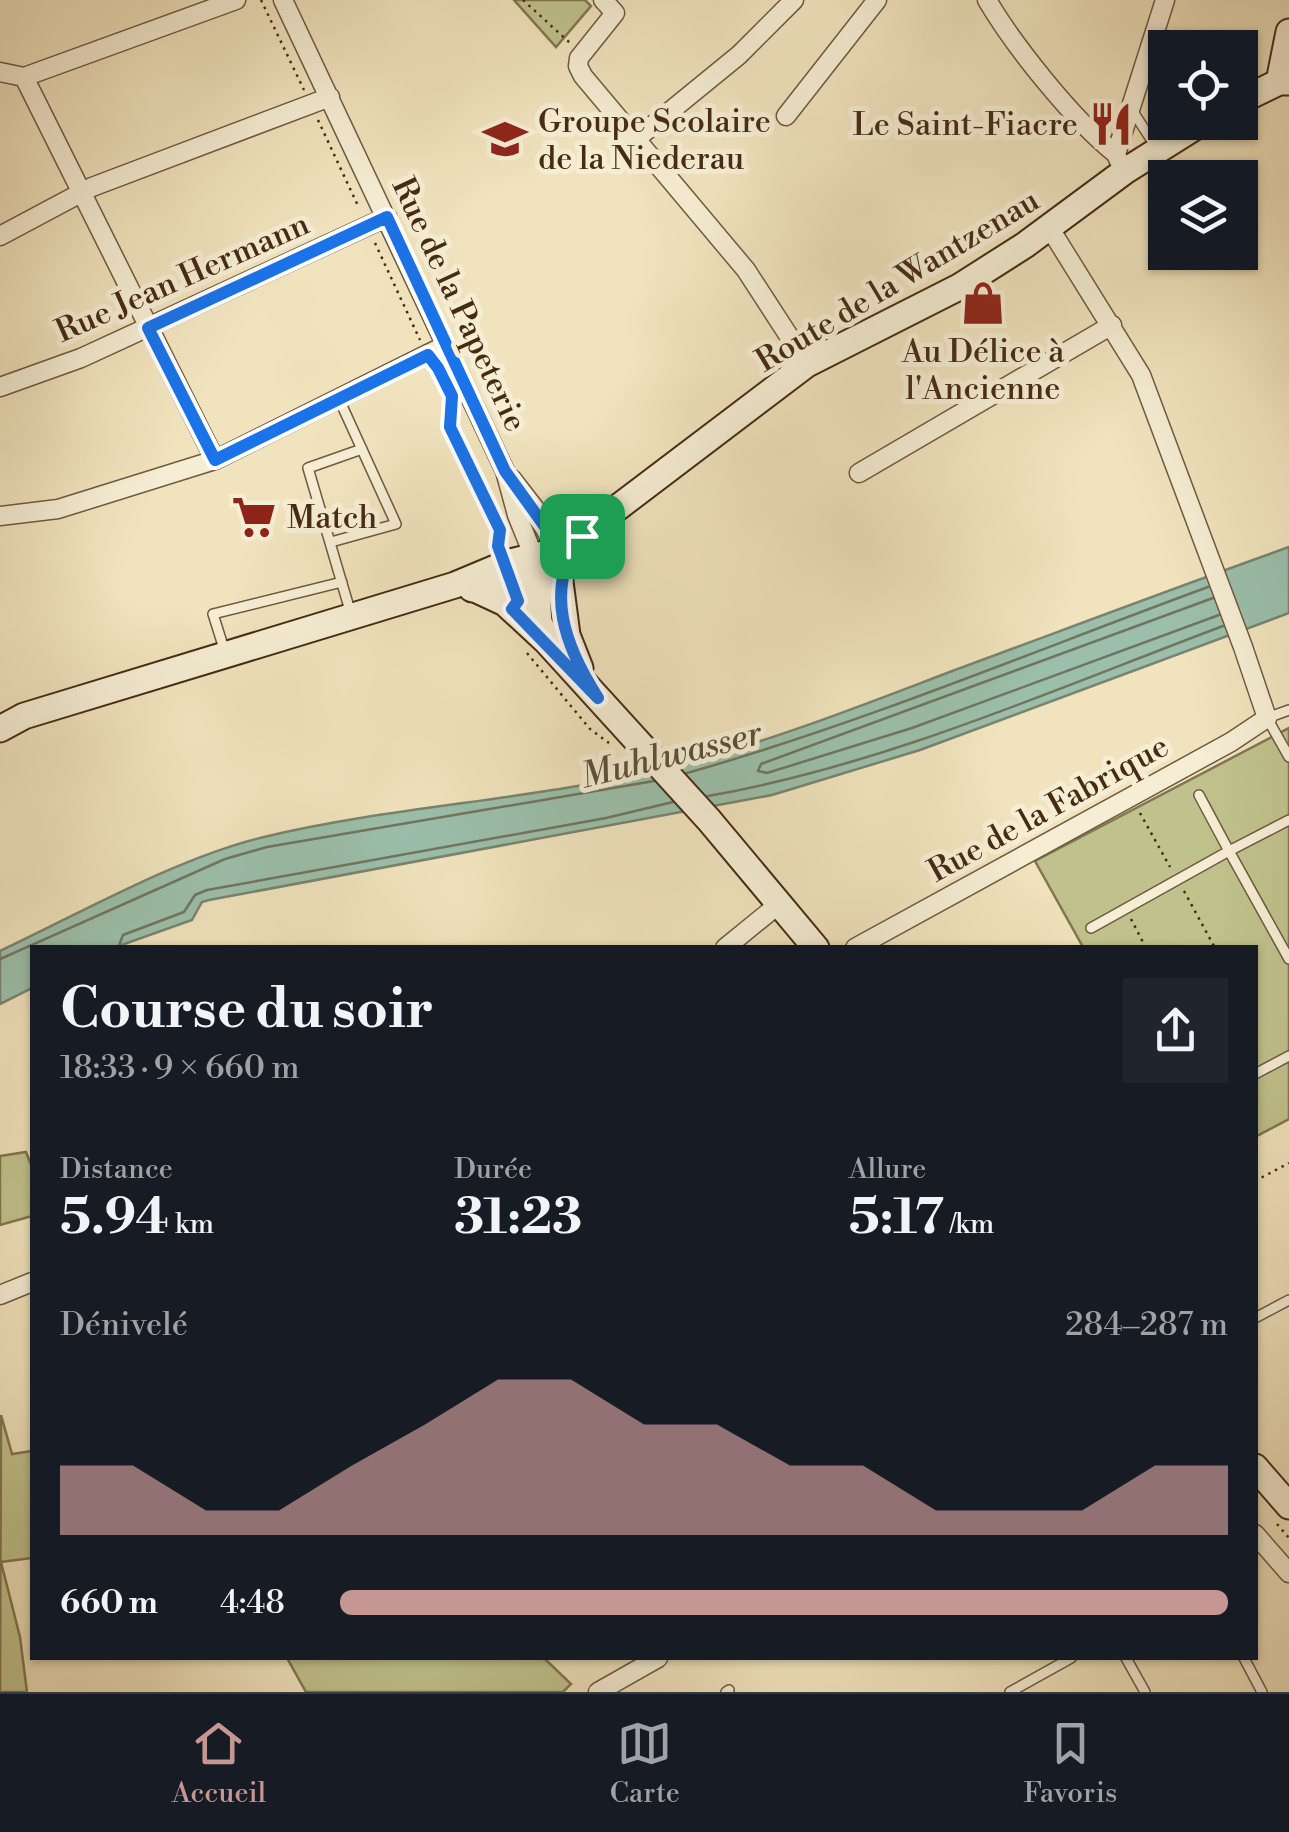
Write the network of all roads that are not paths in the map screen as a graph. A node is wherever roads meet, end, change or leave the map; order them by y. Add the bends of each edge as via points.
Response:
1 (236, 0) edge
2 (283, 0) edge
3 (794, 0) edge
4 (876, 0) edge
5 (987, 0) edge
6 (1165, 0) edge
7 (615, 4) edge
8 (1289, 32) edge
9 (0, 72) edge
10 (24, 77) junction
11 (1284, 82) edge
12 (1258, 93) edge
13 (330, 97) junction
14 (1131, 108) junction
15 (786, 116) dead end
16 (636, 140) junction
17 (1173, 140) edge
18 (1157, 150) junction
19 (1120, 163) junction
20 (81, 194) junction
21 (387, 217) junction
22 (1049, 227) junction
23 (0, 236) edge
24 (1112, 325) junction
25 (148, 328) junction
26 (446, 345) junction
27 (807, 364) junction
28 (0, 388) edge
29 (340, 399) junction
30 (362, 449) junction
31 (215, 460) junction
32 (859, 473) dead end
33 (0, 516) edge
34 (582, 536) junction
35 (331, 542) junction
36 (541, 560) junction
37 (342, 582) junction
38 (466, 587) junction
39 (352, 616) junction
40 (547, 642) junction
41 (226, 656) junction
42 (598, 698) junction
43 (1289, 710) edge
44 (1267, 718) junction
45 (0, 728) edge
46 (1289, 757) edge
47 (1199, 795) dead end
48 (1289, 820) edge
49 (1229, 852) junction
50 (779, 904) junction
51 (1091, 928) dead end
52 (728, 945) edge
53 (813, 945) edge
54 (861, 945) edge
55 (1289, 959) edge
56 (1289, 1056) edge
57 (1258, 1072) edge
58 (30, 1283) edge
59 (0, 1295) edge
60 (1289, 1300) edge
61 (1258, 1316) edge
62 (1258, 1470) edge
63 (1289, 1506) edge
64 (1258, 1537) edge
65 (1289, 1573) edge
66 (654, 1660) edge
67 (1067, 1660) edge
68 (1127, 1660) edge
69 (1245, 1660) edge
70 (598, 1692) edge
71 (1010, 1692) edge
72 (1145, 1692) edge
73 (1262, 1692) edge

1 - 10 street
2 - 13 street, Rue de la Papeterie
3 - 16 street
4 - 15 street
5 - 19 street
6 - 14 street
7 - 16 street via 578,66
8 - 11 main road
9 - 10 street
10 - 20 street
11 - 12 main road
13 - 20 street
13 - 21 street, Rue de la Papeterie
14 - 18 lane
14 - 19 street
16 - 27 street via 746,270
17 - 18 main road, Route de la Wantzenau
18 - 19 main road, Route de la Wantzenau
19 - 22 main road, Route de la Wantzenau
20 - 23 street
20 - 25 street
21 - 25 street, Rue Jean Hermann
21 - 26 street, Rue de la Papeterie
22 - 24 street
22 - 27 main road, Route de la Wantzenau via 959,287
24 - 32 street
24 - 44 street via 1141,376
25 - 28 street, Rue Jean Hermann
25 - 31 street
26 - 29 street
26 - 36 street, Rue de la Papeterie
27 - 34 main road, Route de la Wantzenau
29 - 30 lane
29 - 31 street
30 - 35 lane via 308,468
30 - 35 lane via 396,524
31 - 33 street via 58,509
34 - 36 main road, Route de la Wantzenau
34 - 36 main road via 565,566
35 - 37 lane
36 - 38 main road, Route de la Wantzenau
36 - 40 main road via 539,622
36 - 42 main road
37 - 39 lane
37 - 41 lane via 213,614
38 - 39 main road, Route de la Wantzenau
38 - 40 main road via 505,604
39 - 41 main road, Route de la Wantzenau
40 - 42 main road
41 - 45 main road, Route de la Wantzenau
42 - 50 main road
43 - 44 lane
44 - 46 lane
44 - 54 street, Rue de la Fabrique
47 - 49 lane
48 - 49 lane
49 - 51 lane
49 - 55 lane
50 - 52 street
50 - 53 main road
56 - 57 lane
58 - 59 street
60 - 61 lane
62 - 63 main road
64 - 65 street
66 - 70 street
67 - 71 lane
68 - 72 lane
69 - 73 lane

